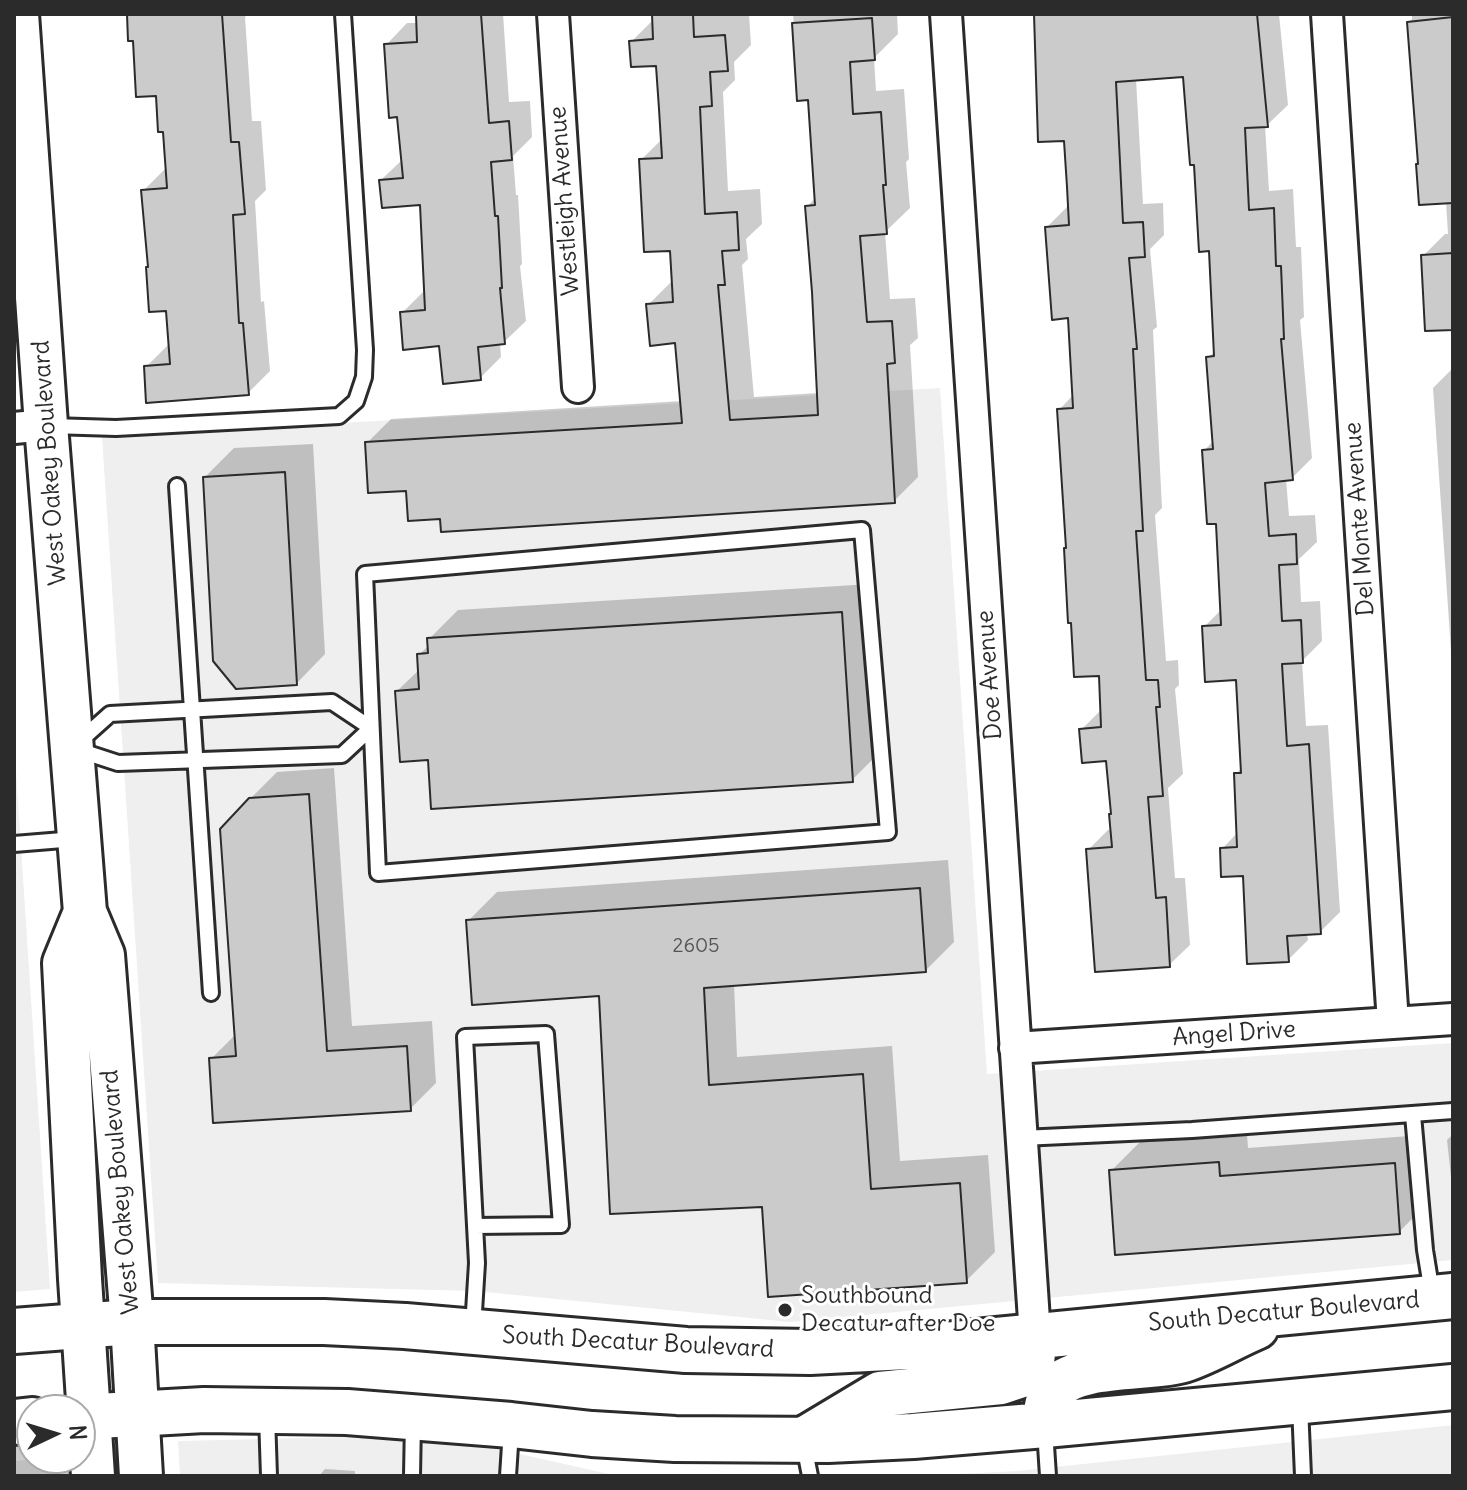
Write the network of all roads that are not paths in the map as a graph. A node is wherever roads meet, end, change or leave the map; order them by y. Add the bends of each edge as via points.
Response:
1 (17, 14) edge
2 (343, 14) edge
3 (553, 14) edge
4 (946, 14) edge
5 (1327, 14) edge
6 (578, 387) dead end
7 (30, 426) edge
8 (177, 486) dead end
9 (191, 710) junction
10 (371, 728) junction
11 (72, 748) junction
12 (194, 761) junction
13 (80, 839) junction
14 (14, 844) edge
15 (85, 912) junction
16 (211, 993) dead end
17 (1453, 1019) edge
18 (1393, 1023) junction
19 (1015, 1048) junction
20 (1453, 1111) edge
21 (1413, 1115) junction
22 (1022, 1138) junction
23 (475, 1226) junction
24 (1443, 1297) edge
25 (1287, 1312) junction
26 (132, 1322) junction
27 (83, 1326) junction
28 (14, 1331) edge
29 (473, 1333) junction
30 (1035, 1335) junction
31 (1453, 1387) edge
32 (84, 1394) edge
33 (1300, 1402) junction
34 (266, 1411) junction
35 (138, 1413) junction
36 (96, 1416) edge
37 (413, 1417) junction
38 (511, 1425) junction
39 (1045, 1425) junction
40 (807, 1458) edge
41 (141, 1476) edge
42 (269, 1476) edge
43 (412, 1476) edge
44 (508, 1476) edge
45 (1048, 1476) edge
46 (1303, 1476) edge

1 - 7 main road, West Oakey Boulevard
2 - 7 lane via 365,350 356,401 339,416 116,428
3 - 6 street, Westleigh Avenue
4 - 19 street, Doe Avenue
5 - 18 street, Del Monte Avenue
7 - 11 main road, West Oakey Boulevard
8 - 9 lane
9 - 10 lane via 332,702
9 - 11 lane via 110,714
9 - 12 lane
10 - 10 lane via 365,574 862,530 888,832 378,873
10 - 12 lane via 342,755
11 - 12 lane via 118,763
11 - 13 main road, West Oakey Boulevard
12 - 16 lane
13 - 14 lane
13 - 15 main road, West Oakey Boulevard
15 - 26 main road, West Oakey Boulevard via 103,955
15 - 27 main road, West Oakey Boulevard via 64,963
17 - 18 street, Angel Drive
18 - 19 street, Angel Drive
19 - 22 street, Doe Avenue
20 - 21 lane
21 - 22 lane
21 - 24 lane via 1425,1250
22 - 30 street, Doe Avenue
23 - 23 lane via 465,1037 546,1034 561,1225
23 - 29 lane
24 - 25 main road, South Decatur Boulevard
25 - 30 main road, South Decatur Boulevard
25 - 39 main road via 1182,1361 1070,1379 1047,1403
26 - 27 main road, South Decatur Boulevard
26 - 29 main road, South Decatur Boulevard via 324,1322
26 - 35 main road, West Oakey Boulevard
27 - 28 main road, South Decatur Boulevard
27 - 32 main road, West Oakey Boulevard
29 - 30 main road, South Decatur Boulevard via 672,1349 810,1352
30 - 40 main road via 1032,1362 1022,1375 1001,1382 880,1394
31 - 33 main road
33 - 39 main road
33 - 46 lane
34 - 35 main road
34 - 37 main road
34 - 42 lane
35 - 36 main road
35 - 41 main road, West Oakey Boulevard
37 - 38 main road
37 - 43 lane
38 - 40 main road via 675,1439
38 - 44 lane
39 - 40 main road via 913,1436
39 - 45 lane

